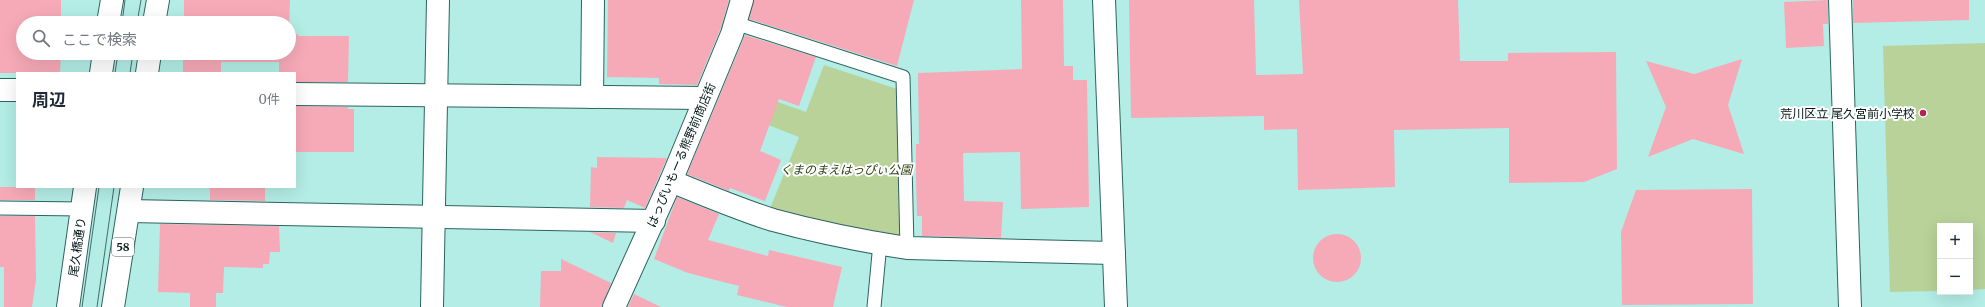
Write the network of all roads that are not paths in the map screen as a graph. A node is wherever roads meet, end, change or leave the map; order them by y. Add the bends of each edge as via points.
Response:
1 (112, 0) edge
2 (158, 0) edge
3 (438, 0) edge
4 (593, 0) edge
5 (742, 0) edge
6 (1104, 0) edge
7 (1840, 0) edge
8 (109, 16) edge
9 (155, 16) edge
10 (735, 23) junction
11 (103, 60) edge
12 (149, 60) edge
13 (101, 72) edge
14 (147, 72) edge
15 (0, 90) edge
16 (16, 90) edge
17 (296, 94) edge
18 (436, 96) junction
19 (592, 97) junction
20 (704, 98) junction
21 (671, 181) junction
22 (85, 188) edge
23 (132, 188) edge
24 (0, 208) edge
25 (82, 210) junction
26 (129, 211) junction
27 (434, 217) junction
28 (654, 221) junction
29 (880, 243) junction
30 (907, 248) junction
31 (1114, 253) junction
32 (68, 307) edge
33 (113, 307) edge
34 (432, 307) edge
35 (614, 307) edge
36 (874, 307) edge
37 (1116, 307) edge
38 (1850, 307) edge

1 - 8 street
2 - 9 street
3 - 18 street
4 - 19 street
5 - 10 street, はっぴいもーる熊野前商店街
6 - 31 street
7 - 38 street
10 - 20 street, はっぴいもーる熊野前商店街
10 - 30 lane via 903,77
11 - 13 street
12 - 14 street
15 - 16 street
17 - 18 street
18 - 19 street
18 - 27 street
19 - 20 street
20 - 21 street, はっぴいもーる熊野前商店街
21 - 28 street, はっぴいもーる熊野前商店街
21 - 29 street via 723,203 774,220
22 - 25 street, 尾久橋通り
23 - 26 street, 58
24 - 25 lane
25 - 32 street, 尾久橋通り
26 - 27 street
26 - 33 street, 58
27 - 28 street
27 - 34 street
28 - 35 street, はっぴいもーる熊野前商店街
29 - 30 street
29 - 36 lane
30 - 31 street
31 - 37 street

